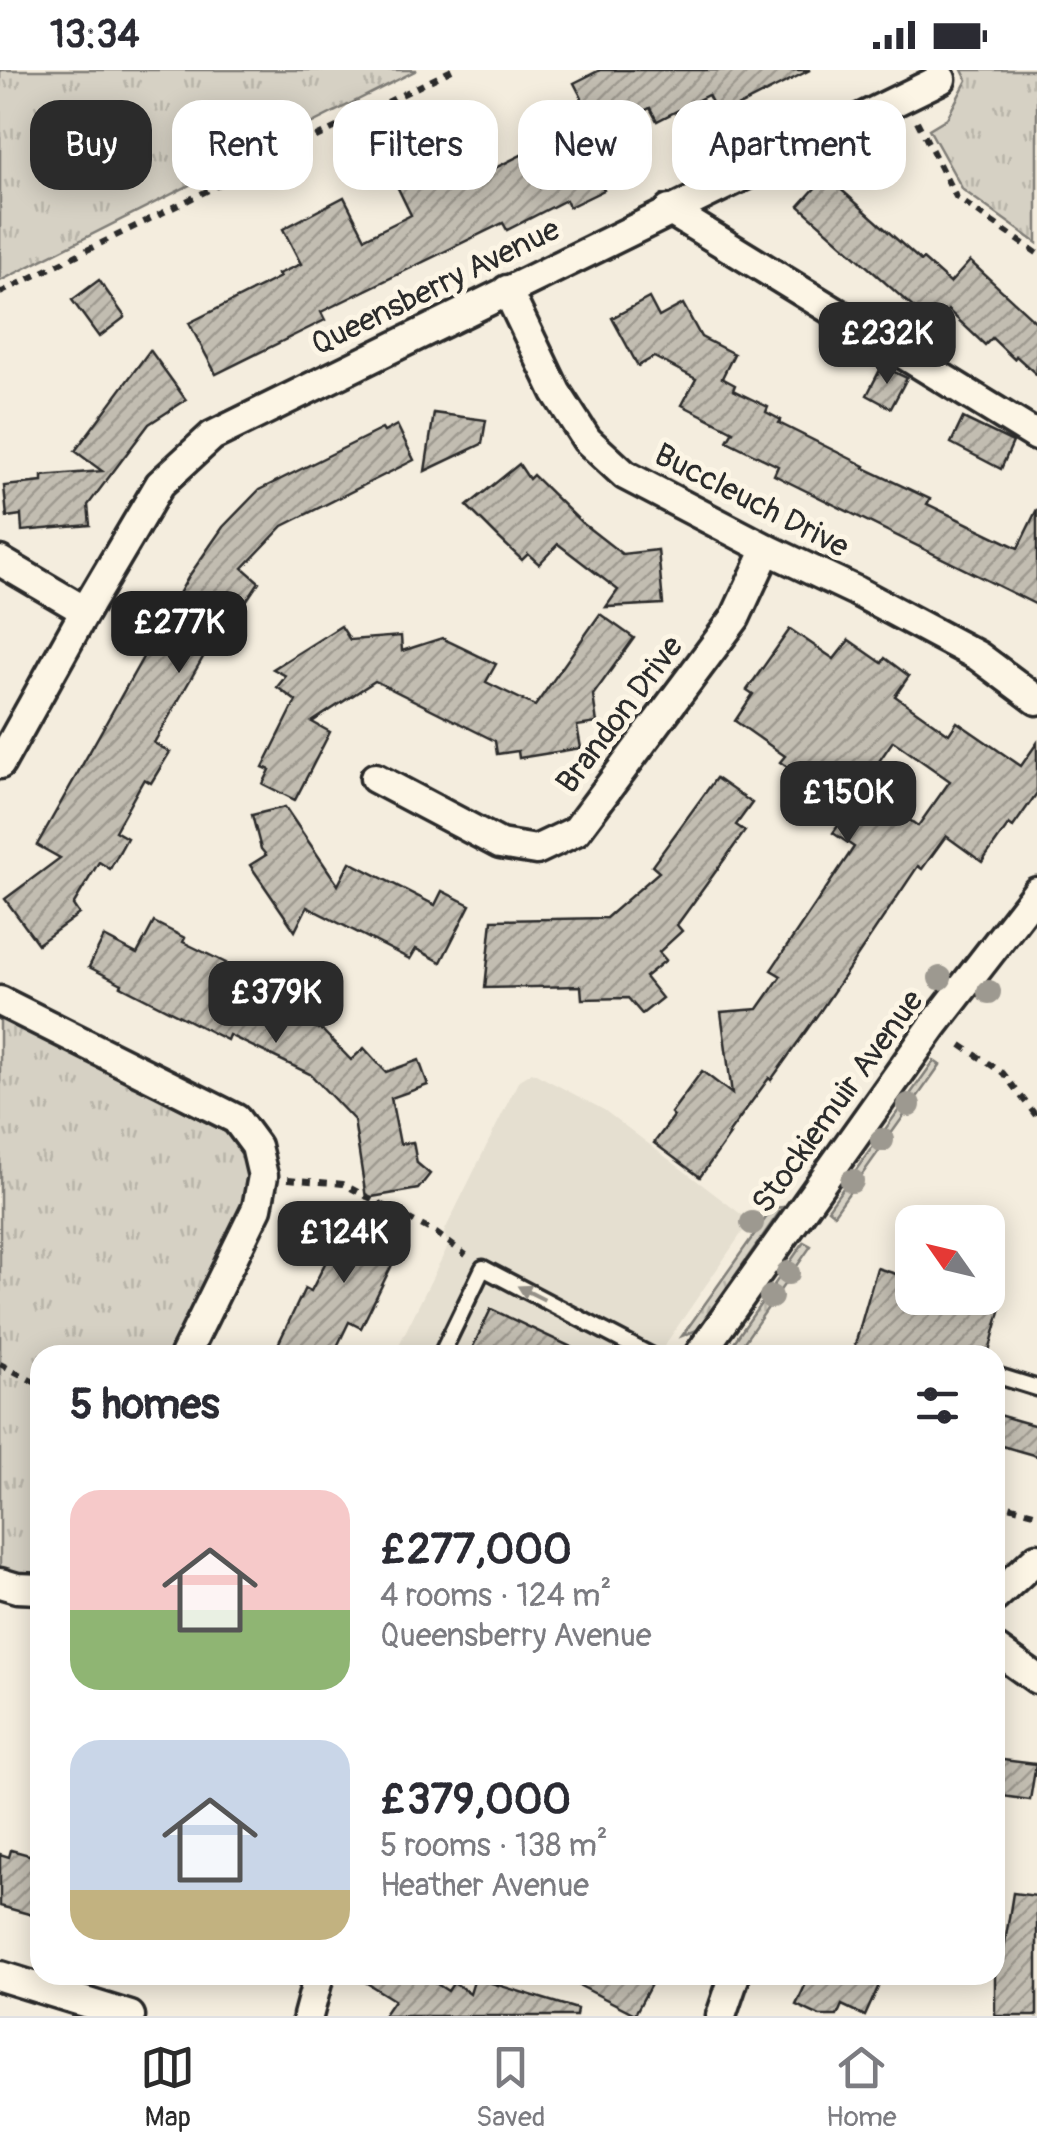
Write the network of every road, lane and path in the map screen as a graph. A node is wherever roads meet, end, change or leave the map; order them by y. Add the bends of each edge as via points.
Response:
1 (452, 70) edge
2 (941, 79) dead end
3 (905, 98) junction
4 (669, 210) junction
5 (1037, 253) edge
6 (508, 290) junction
7 (0, 293) edge
8 (1037, 436) edge
9 (767, 550) junction
10 (0, 561) edge
11 (85, 611) junction
12 (1037, 700) edge
13 (0, 764) edge
14 (375, 778) dead end
15 (1037, 892) edge
16 (0, 1001) edge
17 (962, 1045) dead end
18 (1037, 1117) edge
19 (263, 1176) junction
20 (483, 1268) junction
21 (190, 1345) edge
22 (446, 1345) edge
23 (631, 1345) edge
24 (706, 1345) edge
25 (0, 1364) edge
26 (1005, 1378) edge
27 (30, 1380) edge
28 (1037, 1388) edge
29 (1005, 1505) edge
30 (1037, 1514) edge
31 (1037, 1558) edge
32 (0, 1583) edge
33 (1005, 1588) edge
34 (30, 1589) edge
35 (1005, 1656) edge
36 (1037, 1679) edge
37 (0, 1976) edge
38 (316, 1985) edge
39 (732, 1985) edge
40 (130, 2016) edge
41 (308, 2016) edge
42 (721, 2016) edge

1 - 7 path
2 - 3 street, Queensberry Avenue
3 - 4 street, Queensberry Avenue
3 - 5 path via 956,197
4 - 6 street, Queensberry Avenue
4 - 8 street
6 - 9 street, Buccleuch Drive via 556,392 587,440 625,475
6 - 11 street, Queensberry Avenue via 212,436 160,484
9 - 12 street, Buccleuch Drive via 978,656
9 - 14 street, Brandon Drive via 735,618 576,831 536,850 500,844
10 - 11 street
11 - 13 street, Queensberry Avenue
15 - 24 street, Stockiemuir Avenue
16 - 19 street via 236,1120 256,1146
17 - 18 path via 1003,1073
19 - 20 path via 343,1184
19 - 21 street via 257,1208
20 - 22 lane
23 -> 20 lane
25 - 27 path
26 - 28 lane
29 - 30 path
31 - 33 street
32 - 34 street
35 - 36 street
37 - 40 street
38 - 41 street
39 - 42 street

